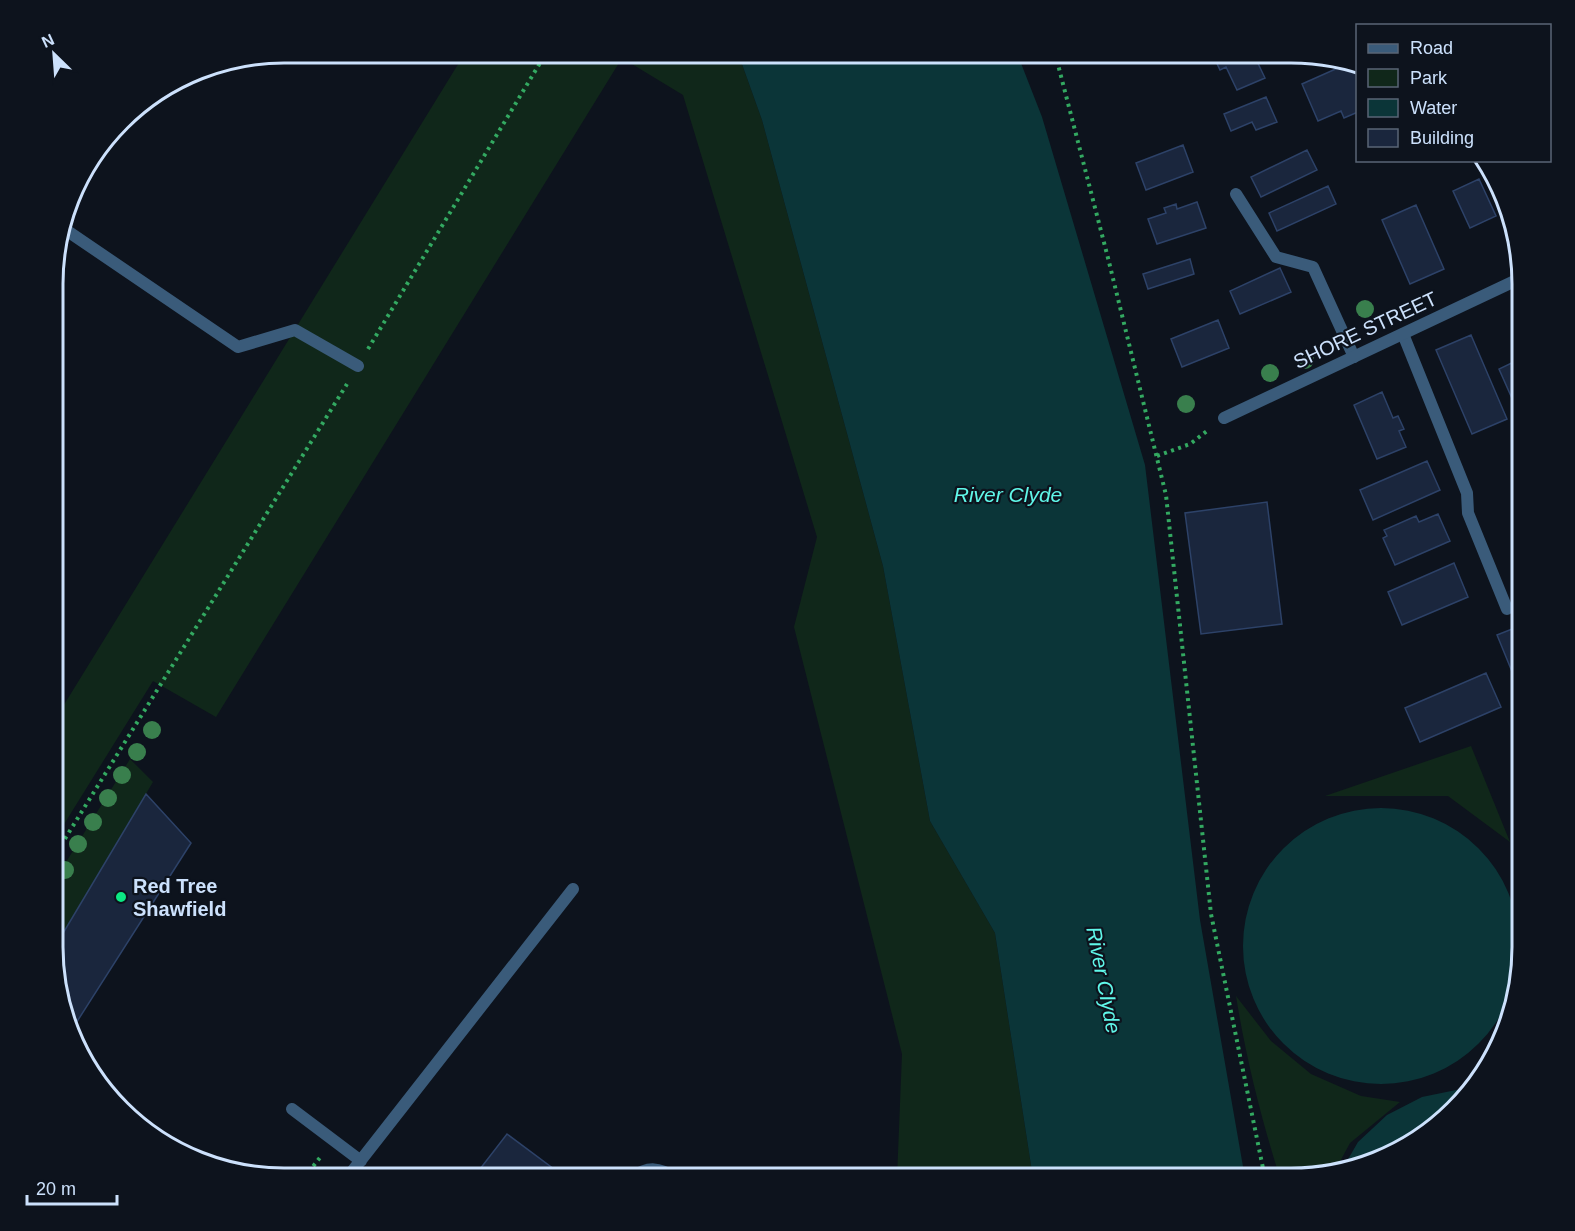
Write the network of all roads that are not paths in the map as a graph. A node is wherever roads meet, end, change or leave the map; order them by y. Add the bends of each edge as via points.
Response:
1 (1236, 194) dead end
2 (69, 232) edge
3 (1512, 282) edge
4 (1403, 334) junction
5 (1354, 357) junction
6 (358, 366) road end
7 (1224, 418) road end
8 (1507, 609) dead end
9 (573, 889) dead end
10 (292, 1109) dead end
11 (361, 1161) junction
12 (355, 1168) edge

1 - 5 street via 1276,256 1313,267
2 - 6 street via 238,347 295,330
3 - 4 street, SHORE STREET
4 - 5 street, SHORE STREET
4 - 8 street via 1467,493 1468,513
5 - 7 street, SHORE STREET
9 - 11 street
10 - 11 street
11 - 12 street

